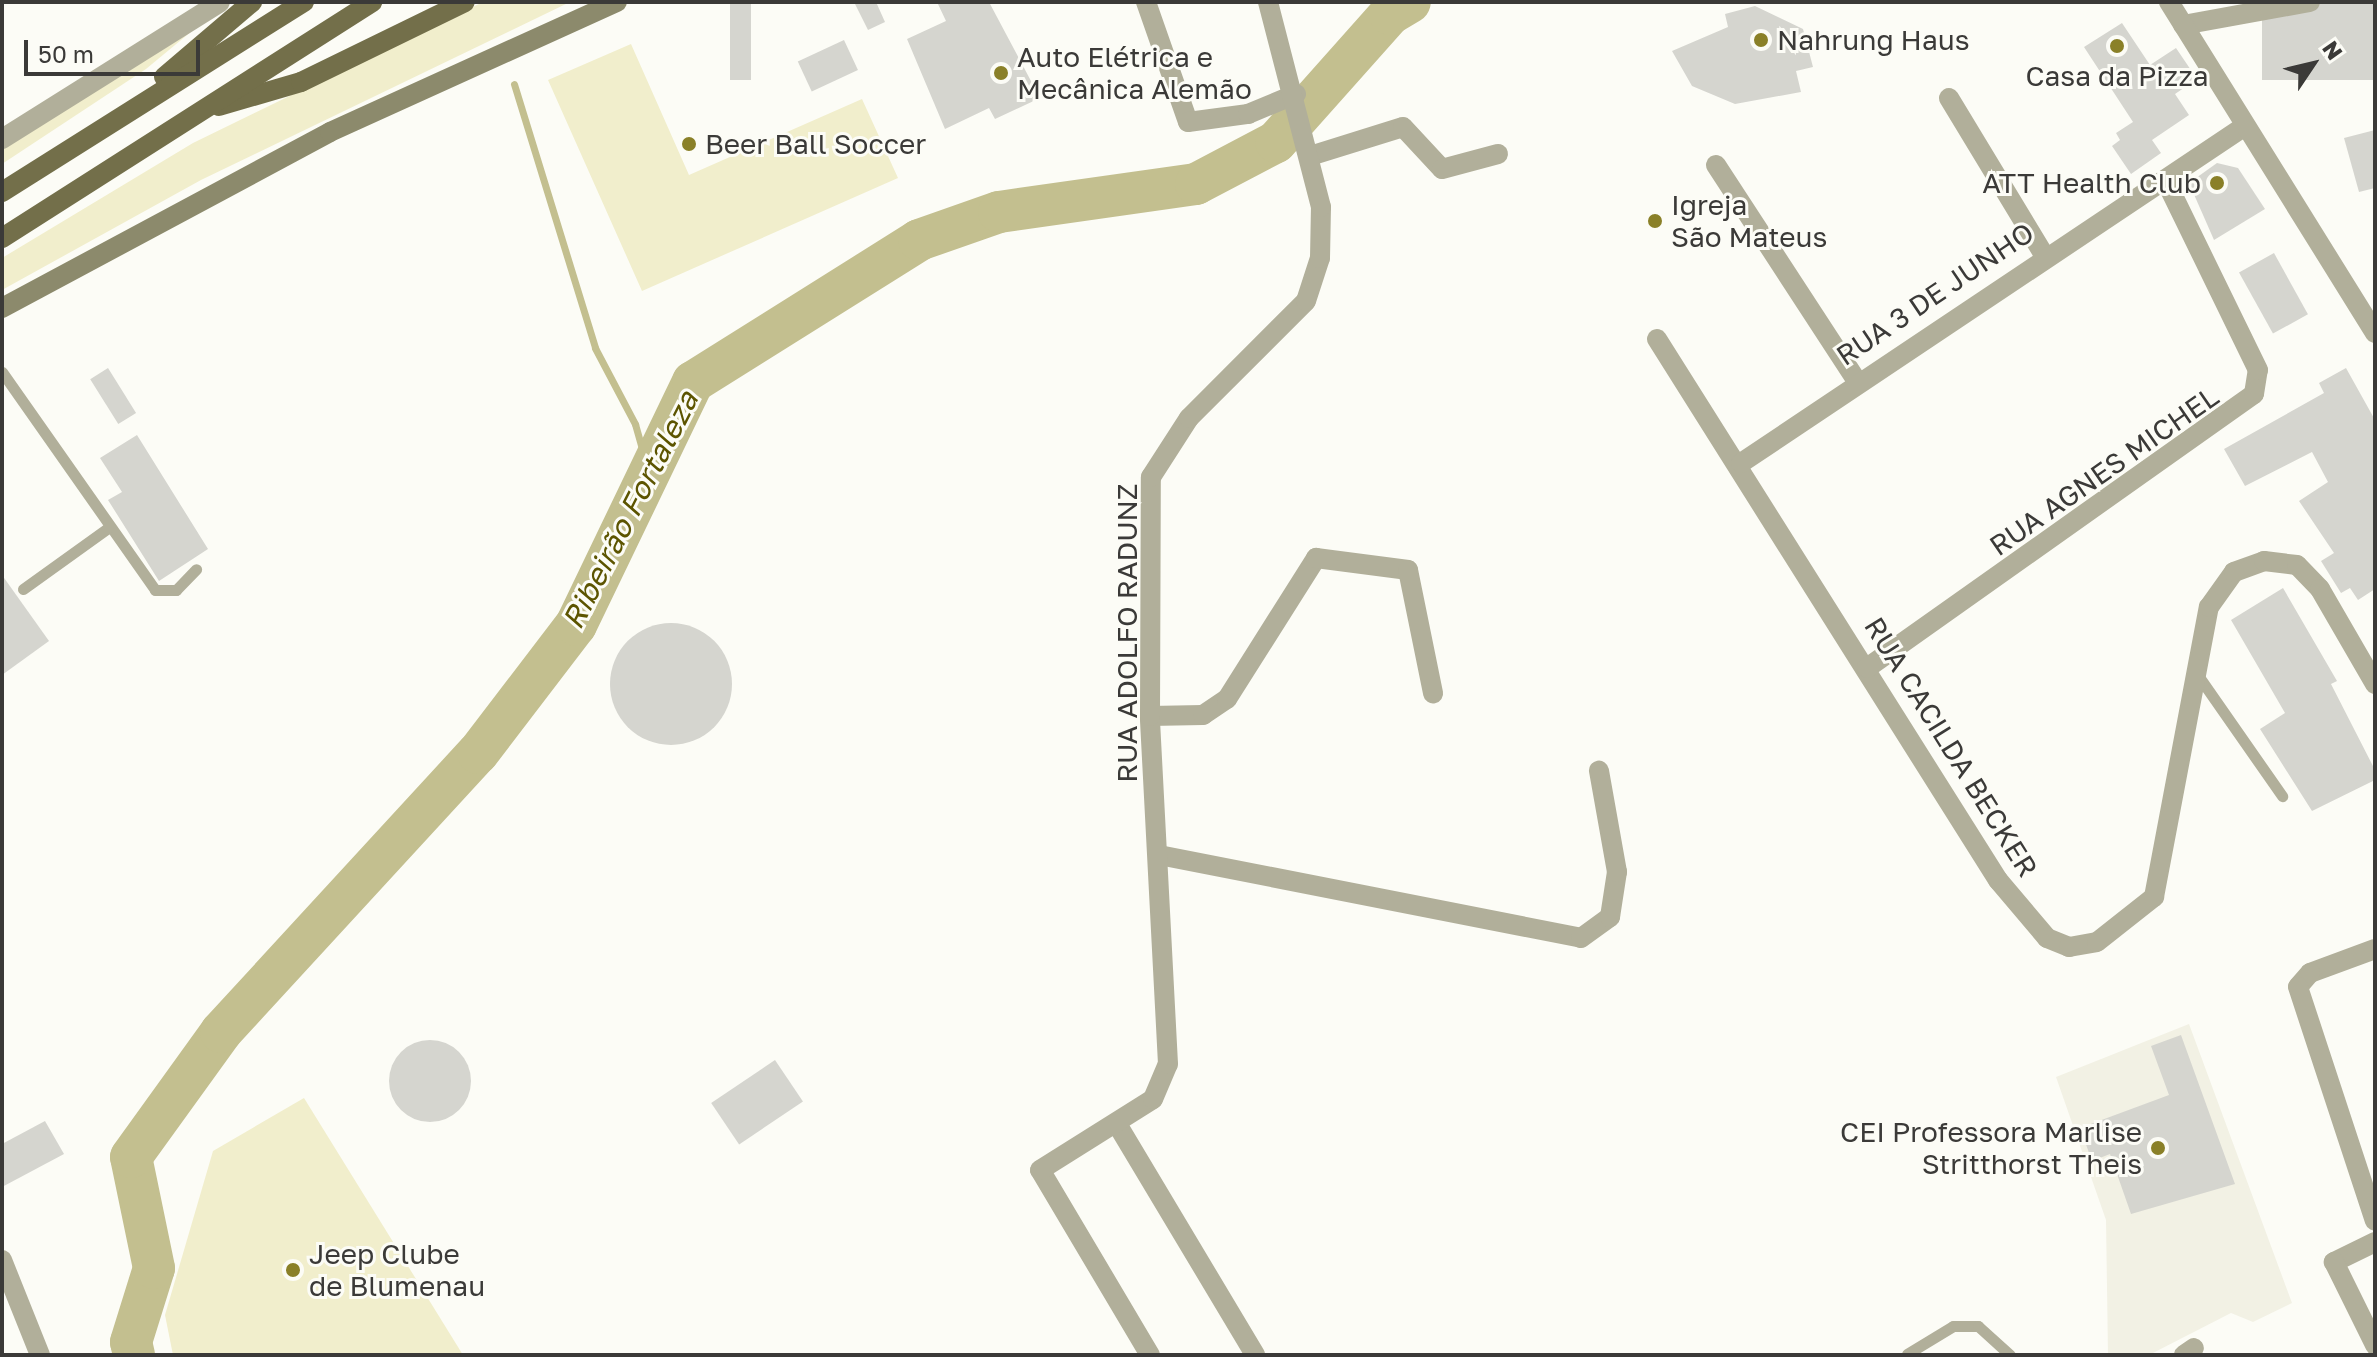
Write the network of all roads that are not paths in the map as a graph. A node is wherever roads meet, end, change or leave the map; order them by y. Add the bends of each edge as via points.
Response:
1 (220, 2) edge
2 (252, 2) edge
3 (304, 2) edge
4 (372, 2) edge
5 (465, 2) edge
6 (617, 2) edge
7 (1146, 2) edge
8 (1268, 2) edge
9 (2310, 2) edge
10 (2170, 3) edge
11 (2183, 25) junction
12 (1949, 98) dead end
13 (1296, 99) junction
14 (212, 108) junction
15 (109, 123) junction
16 (2245, 126) junction
17 (2, 139) edge
18 (1308, 147) junction
19 (1498, 154) dead end
20 (1716, 165) dead end
21 (2166, 181) junction
22 (2, 192) edge
23 (2, 238) edge
24 (2044, 255) junction
25 (2, 308) edge
26 (2375, 333) edge
27 (1657, 339) dead end
28 (2, 372) edge
29 (1856, 380) junction
30 (1741, 463) junction
31 (108, 528) junction
32 (196, 569) dead end
33 (23, 589) dead end
34 (1867, 668) junction
35 (2196, 674) junction
36 (2375, 684) edge
37 (1433, 693) dead end
38 (1150, 716) junction
39 (1599, 771) dead end
40 (2282, 796) dead end
41 (1159, 855) junction
42 (2375, 949) edge
43 (1117, 1124) junction
44 (2375, 1221) edge
45 (2375, 1242) edge
46 (2, 1260) edge
47 (2375, 1345) edge
48 (1907, 1354) edge
49 (40, 1355) edge
50 (1150, 1355) edge
51 (1255, 1355) edge
52 (2010, 1355) edge

1 - 17 street
2 - 15 main road
3 - 15 main road
4 - 14 main road
5 - 14 main road via 301,82
6 - 25 main road via 330,132
7 - 13 street via 1188,122 1248,114
8 - 13 street, RUA ADOLFO RADUNZ
9 - 11 street
10 - 11 street
11 - 16 street
12 - 24 street
13 - 18 street, RUA ADOLFO RADUNZ
14 - 23 main road
15 - 22 main road
16 - 21 street, RUA 3 DE JUNHO
16 - 26 street
18 - 19 street via 1403,127 1442,169
18 - 38 street, RUA ADOLFO RADUNZ via 1321,207 1320,258 1306,301 1189,418 1151,477
20 - 29 street
21 - 24 street, RUA 3 DE JUNHO
21 - 34 street, RUA AGNES MICHEL via 2258,370 2254,394 2243,409
24 - 29 street, RUA 3 DE JUNHO
27 - 30 street, RUA CACILDA BECKER
28 - 31 lane
29 - 30 street, RUA 3 DE JUNHO
30 - 34 street, RUA CACILDA BECKER
31 - 32 lane via 155,590 176,590
31 - 33 lane
34 - 35 street, RUA CACILDA BECKER via 1998,880 2047,938 2069,947 2126,925 2154,897
35 - 36 street, RUA CACILDA BECKER via 2218,586 2250,565 2281,560 2320,589
35 - 40 lane
37 - 38 street via 1408,570 1316,558 1227,699 1203,715
38 - 41 street, RUA ADOLFO RADUNZ
39 - 41 street via 1617,872 1610,917 1581,938
41 - 43 street, RUA ADOLFO RADUNZ via 1168,1064 1153,1099
42 - 44 street via 2310,973 2298,987
43 - 50 street, RUA ADOLFO RADUNZ via 1040,1170
43 - 51 street
45 - 47 street via 2334,1262
46 - 49 street
48 - 52 lane via 1953,1326 1978,1326

